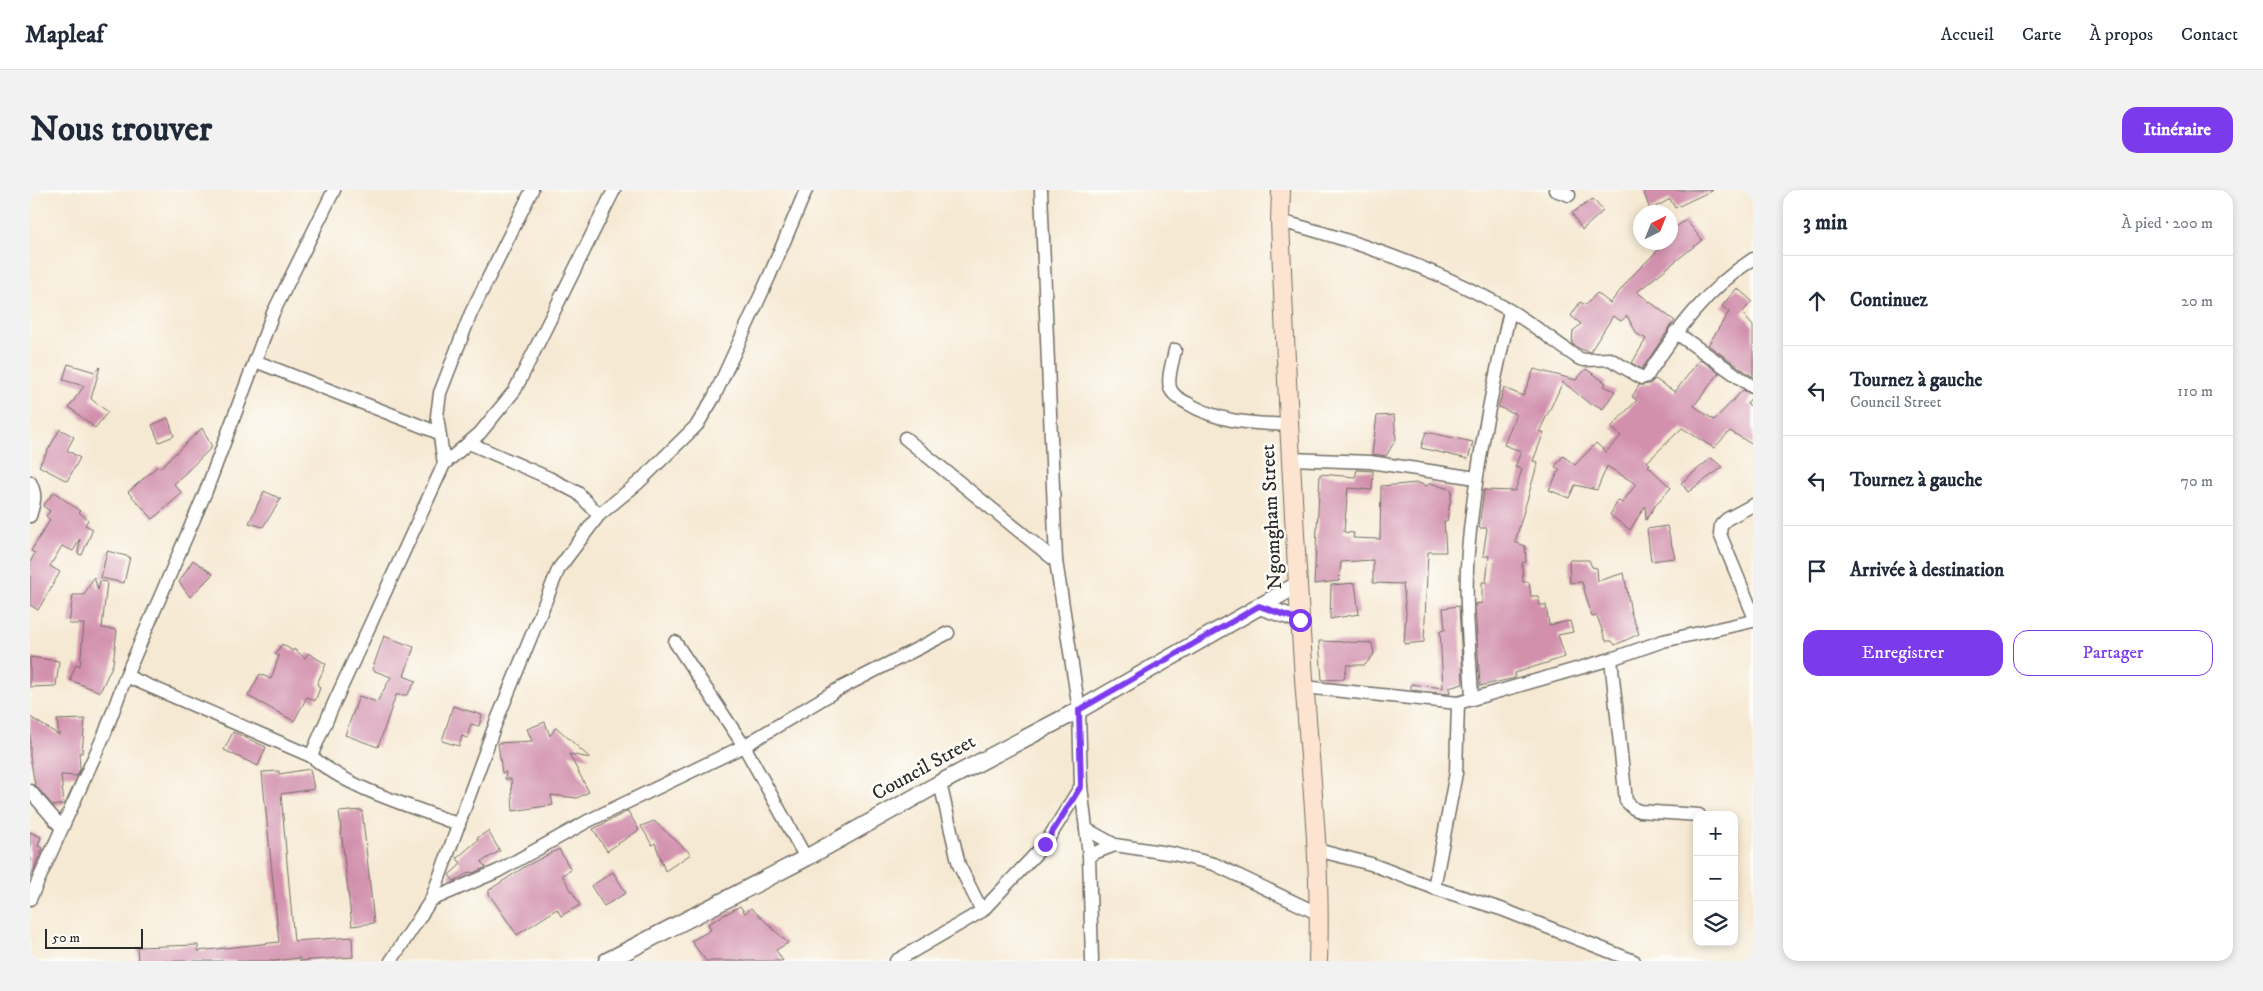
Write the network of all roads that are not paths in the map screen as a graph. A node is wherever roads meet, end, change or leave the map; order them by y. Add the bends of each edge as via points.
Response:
1 (334, 190) edge
2 (532, 190) edge
3 (614, 190) edge
4 (806, 190) edge
5 (1041, 190) edge
6 (1281, 190) edge
7 (1555, 190) edge
8 (1569, 195) dead end
9 (1280, 221) junction
10 (1753, 259) edge
11 (1510, 310) junction
12 (1675, 332) junction
13 (1175, 350) dead end
14 (255, 361) junction
15 (1753, 387) edge
16 (1289, 426) junction
17 (439, 433) junction
18 (905, 438) dead end
19 (469, 444) junction
20 (1290, 459) junction
21 (444, 464) junction
22 (1476, 478) junction
23 (30, 482) edge
24 (1753, 504) edge
25 (598, 515) junction
26 (30, 516) edge
27 (1056, 561) junction
28 (1298, 585) junction
29 (1259, 606) junction
30 (1753, 614) edge
31 (1300, 620) junction
32 (1753, 621) edge
33 (948, 633) dead end
34 (675, 642) dead end
35 (1611, 659) junction
36 (126, 676) junction
37 (1304, 687) junction
38 (1472, 700) junction
39 (1458, 703) junction
40 (1079, 710) junction
41 (744, 746) junction
42 (312, 756) junction
43 (940, 783) junction
44 (1081, 786) junction
45 (30, 790) edge
46 (1693, 815) edge
47 (459, 824) junction
48 (62, 828) junction
49 (1086, 829) junction
50 (1114, 845) junction
51 (1317, 850) junction
52 (1089, 855) junction
53 (806, 858) junction
54 (1434, 888) junction
55 (30, 899) edge
56 (431, 900) junction
57 (982, 911) junction
58 (1319, 914) junction
59 (391, 961) edge
60 (607, 961) edge
61 (896, 961) edge
62 (1092, 961) edge
63 (1318, 961) edge
64 (1634, 961) edge

1 - 14 street via 274,313
2 - 17 street via 471,314 440,393
3 - 19 street via 515,390
4 - 25 street via 718,389 697,425 638,483
5 - 27 street
6 - 9 main road, Ngomgham Street
7 - 8 street
9 - 11 street via 1390,253
9 - 16 main road, Ngomgham Street
10 - 12 street via 1711,293
11 - 12 street via 1578,358 1610,359 1642,378 1647,376
11 - 22 street
12 - 15 street
13 - 16 street via 1169,381 1178,398 1204,414 1232,421
14 - 17 street
14 - 36 street via 206,491
16 - 20 main road, Ngomgham Street
17 - 21 street
18 - 27 street
19 - 21 street
19 - 25 street via 578,493
20 - 22 street via 1370,462
20 - 28 main road, Ngomgham Street
21 - 42 street
22 - 38 street via 1467,586
23 - 26 street via 35,491
24 - 30 street via 1727,519 1721,525 1720,534
25 - 47 street via 559,568
27 - 40 street
28 - 29 street, Council Street
28 - 31 main road, Ngomgham Street
29 - 31 street
29 - 40 street, Council Street
31 - 37 main road, Ngomgham Street
32 - 35 street via 1663,641
33 - 41 street via 837,690
34 - 41 street
35 - 38 street
35 - 46 street via 1626,801 1639,811
36 - 42 street
36 - 48 street via 105,734
37 - 39 street
37 - 51 main road, Ngomgham Street
38 - 39 street
39 - 54 street via 1456,773
40 - 43 street, Council Street
40 - 44 street
41 - 53 street
41 - 56 street via 588,821 498,871
42 - 47 street via 326,769 360,788
43 - 53 street, Council Street
43 - 57 street via 959,865
44 - 49 street
44 - 57 street via 1045,844
45 - 48 street
47 - 56 street
48 - 55 street
49 - 50 street
49 - 52 street
50 - 52 street
50 - 58 street via 1214,864
51 - 54 street via 1371,864
51 - 58 main road, Ngomgham Street
52 - 62 street
53 - 60 street, Council Street
54 - 64 street via 1501,909
56 - 59 street
57 - 61 street
58 - 63 main road, Ngomgham Street

